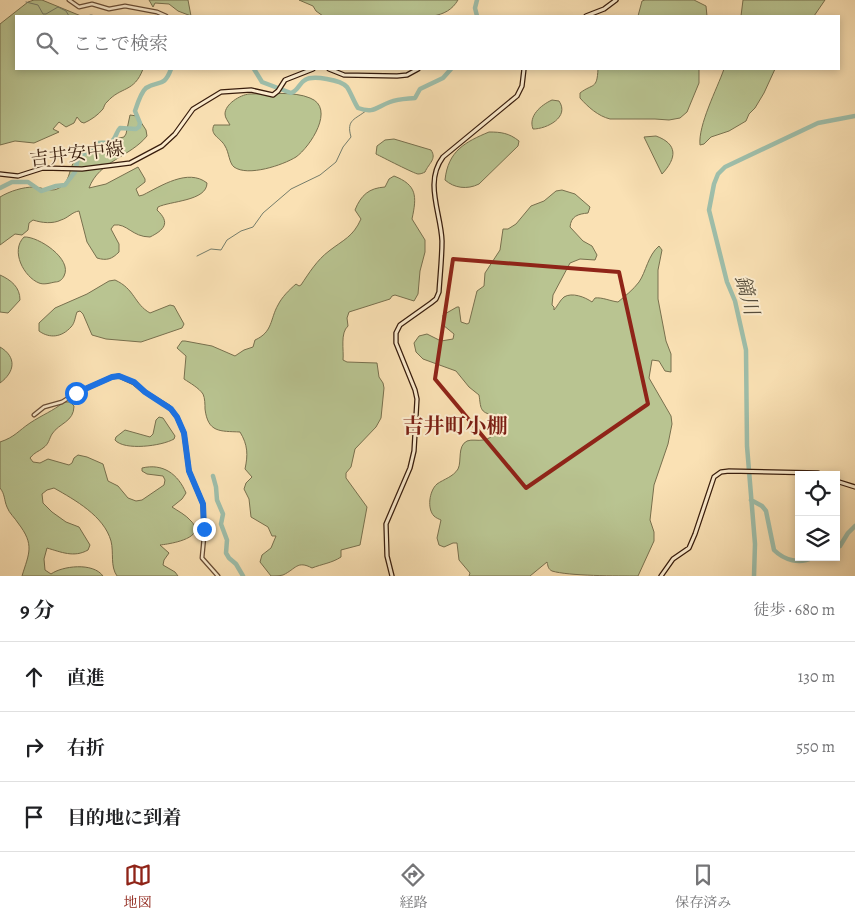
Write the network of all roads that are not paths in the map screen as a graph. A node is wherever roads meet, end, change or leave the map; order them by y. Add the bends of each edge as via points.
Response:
1 (69, 0) edge
2 (616, 0) edge
3 (164, 15) edge
4 (589, 15) edge
5 (307, 70) edge
6 (332, 70) edge
7 (416, 70) edge
8 (524, 70) edge
9 (0, 174) edge
10 (34, 415) dead end
11 (795, 473) edge
12 (840, 482) edge
13 (855, 487) edge
14 (218, 576) edge
15 (392, 576) edge
16 (661, 576) edge

1 - 3 street via 79,7 92,4 109,9 125,6
2 - 4 main road
5 - 9 main road, 吉井安中線 via 285,80 276,93 270,95 251,90 221,92 192,109 175,134 162,146 137,160 82,169 43,168 18,176
6 - 7 main road via 344,75 397,76
8 - 15 main road via 517,96 443,157 435,172 435,203 442,240 439,292 431,303 400,325 396,334 396,343 416,395 417,408 410,468 386,524 387,556
10 - 14 street via 44,407 62,402 116,376 134,382 169,407 184,433 189,471 203,504 202,558
11 - 16 main road via 729,471 714,477 690,545 673,559
12 - 13 main road

